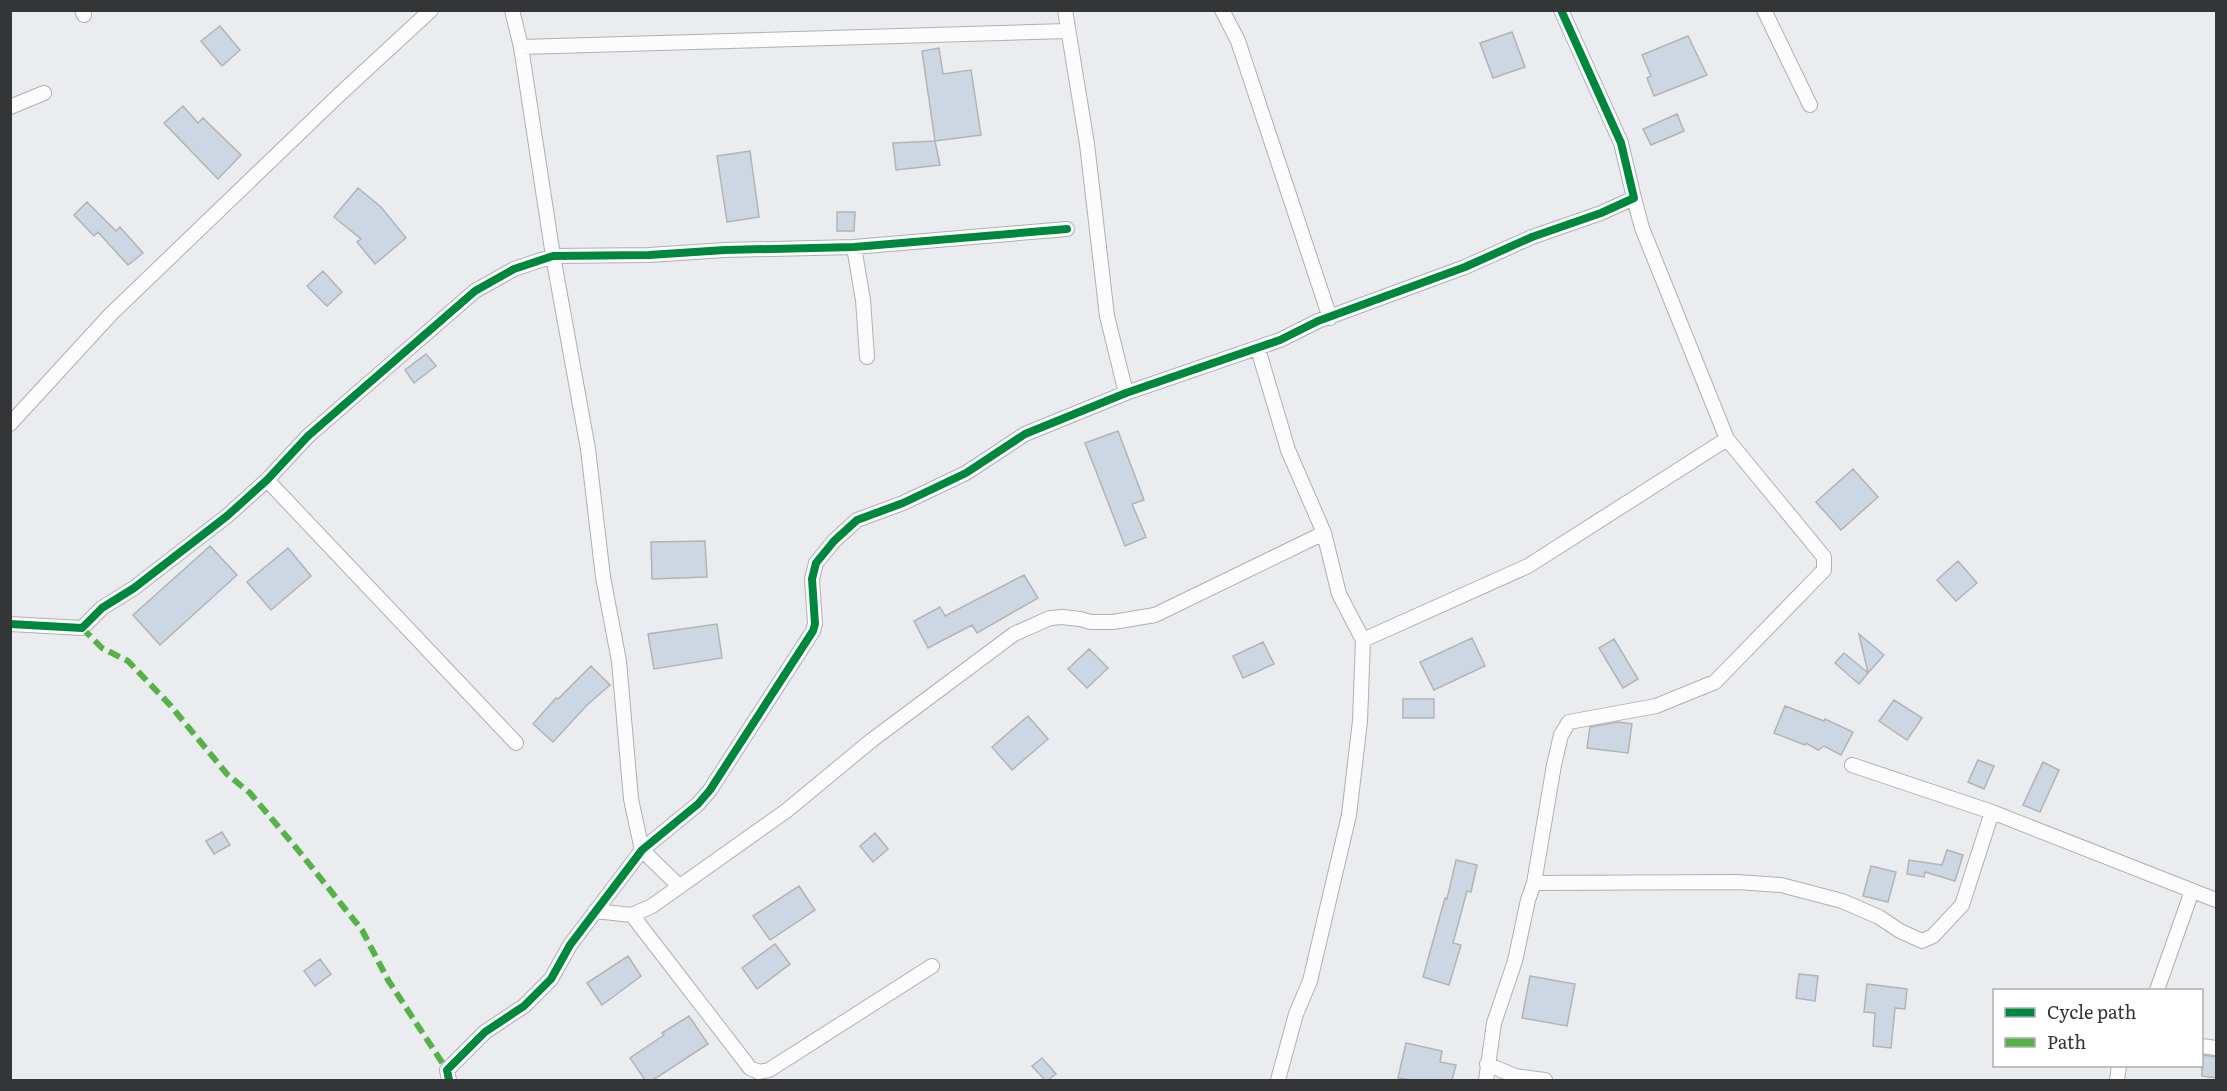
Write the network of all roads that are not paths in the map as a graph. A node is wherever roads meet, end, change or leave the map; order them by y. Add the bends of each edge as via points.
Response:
1 (431, 10) edge
2 (512, 10) edge
3 (1065, 10) edge
4 (1222, 10) edge
5 (1561, 10) edge
6 (1764, 10) edge
7 (1067, 31) junction
8 (521, 47) junction
9 (44, 93) dead end
10 (1810, 105) dead end
11 (10, 107) edge
12 (1634, 198) junction
13 (1067, 230) dead end
14 (854, 247) junction
15 (553, 256) junction
16 (1330, 318) junction
17 (1258, 348) junction
18 (867, 357) dead end
19 (1126, 393) junction
20 (10, 424) edge
21 (1726, 440) junction
22 (267, 480) junction
23 (1324, 533) junction
24 (10, 624) edge
25 (1364, 640) junction
26 (516, 743) dead end
27 (1852, 765) dead end
28 (1992, 812) junction
29 (642, 850) junction
30 (1534, 883) junction
31 (678, 885) junction
32 (2192, 891) junction
33 (2217, 900) edge
34 (595, 911) junction
35 (632, 915) junction
36 (932, 966) dead end
37 (2157, 989) edge
38 (1487, 1064) junction
39 (449, 1080) edge
40 (1278, 1080) edge
41 (1486, 1080) edge
42 (1545, 1080) edge

1 - 20 street via 111,314
2 - 8 street
3 - 7 street
4 - 16 street via 1238,41
5 - 12 street via 1621,143
6 - 10 street
7 - 8 street
7 - 19 street via 1087,144 1107,316
8 - 15 street
9 - 11 street
12 - 16 street
12 - 21 street via 1642,228
13 - 14 street
14 - 15 street
14 - 18 street
15 - 22 street via 514,269 475,291 308,436
15 - 29 street via 588,449 603,577 619,661 631,799
16 - 17 street
17 - 19 street
17 - 23 street via 1288,450
19 - 29 street via 1025,434 966,473 857,520 834,541 820,556 814,571 814,624 809,637 710,790
21 - 25 street via 1528,566
21 - 30 street via 1824,557 1824,570 1715,682 1656,706 1569,722 1561,735 1554,765
22 - 24 street via 134,588 102,608 82,628
22 - 26 street
23 - 25 street via 1339,594
23 - 31 street via 1155,615 1102,622 1050,618 1014,634 872,740 786,811
25 - 40 street via 1349,815 1310,981 1296,1014
27 - 28 street
28 - 30 street via 1962,905 1933,936 1922,940 1842,901 1781,885
28 - 32 street
29 - 31 street
29 - 34 street
30 - 38 street via 1515,961 1494,1023
31 - 35 street via 652,906
32 - 33 street
32 - 37 street
34 - 35 street
34 - 39 street via 551,979 524,1006 485,1032 447,1070
35 - 36 street via 750,1068 759,1072 770,1070
38 - 41 street
38 - 42 street via 1515,1076

